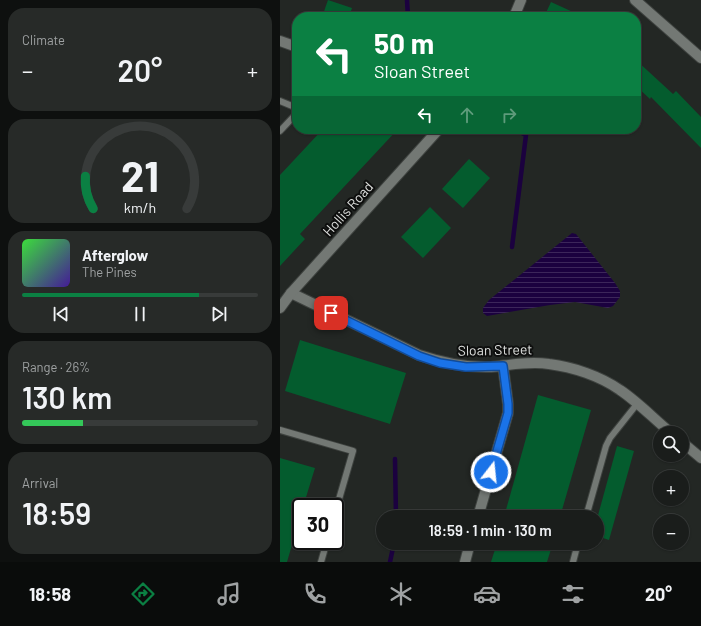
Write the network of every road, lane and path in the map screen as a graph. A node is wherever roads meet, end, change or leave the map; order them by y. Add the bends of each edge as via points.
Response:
1 (521, 0) edge
2 (635, 0) edge
3 (516, 12) edge
4 (280, 41) edge
5 (292, 45) edge
6 (701, 58) edge
7 (280, 101) edge
8 (292, 106) edge
9 (292, 118) edge
10 (280, 131) edge
11 (434, 134) edge
12 (291, 293) junction
13 (280, 308) edge
14 (503, 366) junction
15 (637, 404) junction
16 (663, 426) edge
17 (280, 430) edge
18 (689, 448) edge
19 (701, 458) edge
20 (339, 498) edge
21 (480, 510) edge
22 (588, 510) edge
23 (324, 550) edge
24 (468, 550) edge
25 (576, 550) edge
26 (321, 562) edge
27 (465, 562) edge
28 (573, 562) edge

1 - 3 street
2 - 6 street
4 - 5 street
7 - 8 lane
9 - 10 lane
11 - 12 street, Hollis Road
12 - 13 street, Hollis Road
12 - 14 street, Sloan Street via 419,356 440,363 466,367
14 - 15 street, Sloan Street via 522,363 572,368 611,384
14 - 21 street via 508,413
15 - 16 street, Sloan Street
15 - 22 lane via 606,446
17 - 20 lane via 353,451
18 - 19 street
23 - 26 lane
24 - 27 street
25 - 28 lane

